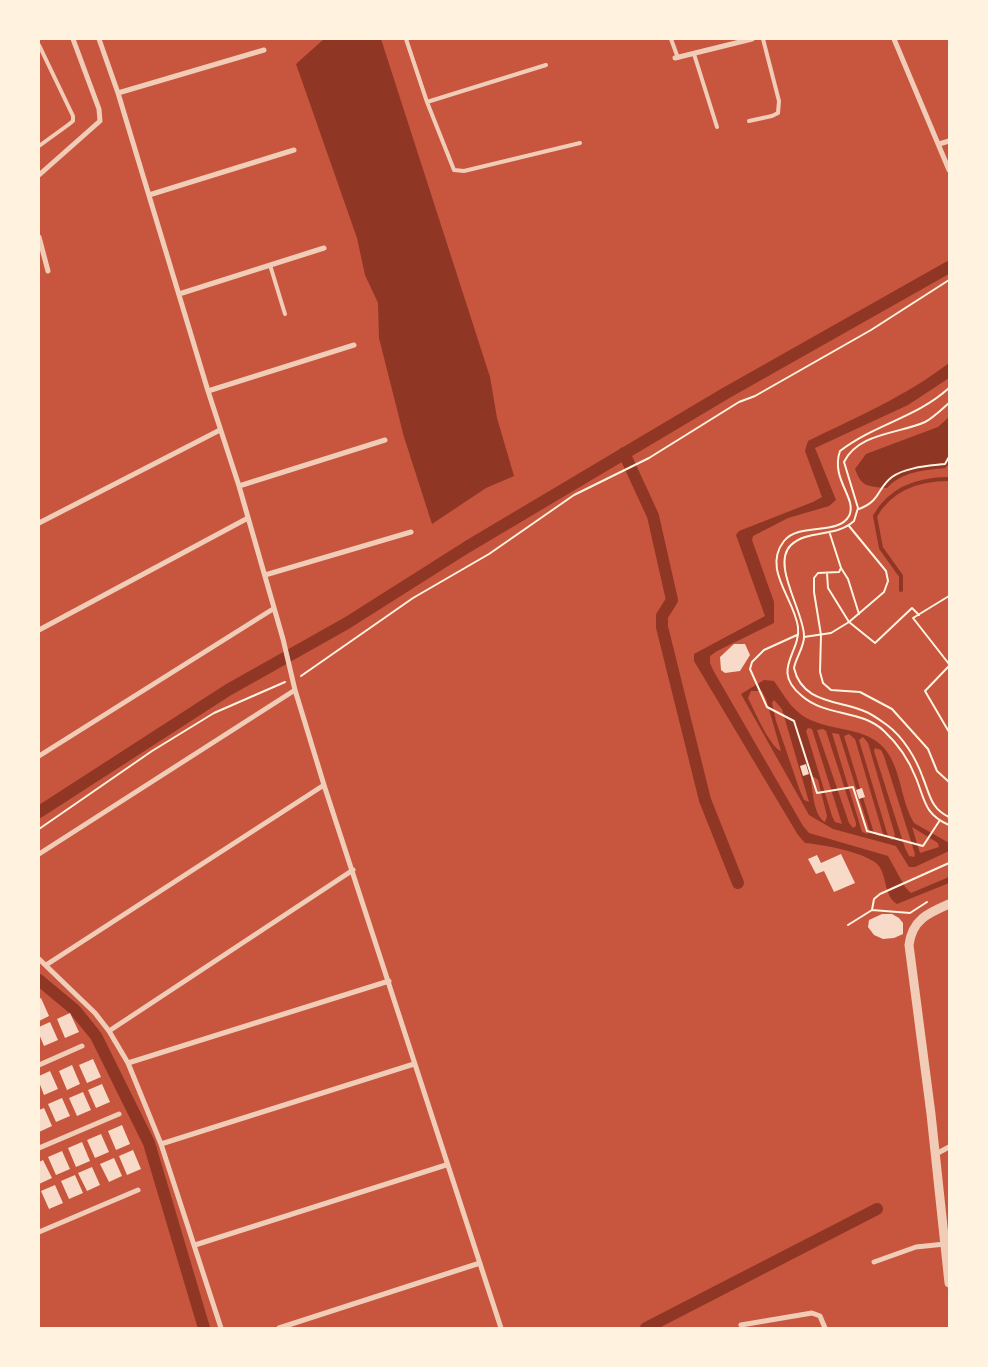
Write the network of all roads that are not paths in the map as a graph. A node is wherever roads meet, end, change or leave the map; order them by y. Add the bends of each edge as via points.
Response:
1 (73, 39) edge
2 (98, 39) edge
3 (406, 39) edge
4 (671, 39) edge
5 (752, 39) edge
6 (763, 39) edge
7 (894, 39) edge
8 (39, 45) edge
9 (264, 50) dead end
10 (694, 54) junction
11 (677, 58) joint
12 (546, 65) dead end
13 (118, 93) junction
14 (427, 102) junction
15 (749, 121) dead end
16 (717, 127) dead end
17 (949, 141) edge
18 (580, 143) dead end
19 (939, 144) junction
20 (39, 146) edge
21 (294, 150) dead end
22 (949, 170) edge
23 (39, 175) edge
24 (149, 196) junction
25 (39, 237) edge
26 (324, 248) dead end
27 (270, 265) junction
28 (48, 271) dead end
29 (179, 294) junction
30 (284, 314) dead end
31 (354, 345) dead end
32 (208, 391) junction
33 (220, 430) junction
34 (386, 440) dead end
35 (239, 486) junction
36 (248, 518) junction
37 (39, 523) edge
38 (410, 532) dead end
39 (265, 575) junction
40 (273, 609) junction
41 (39, 630) edge
42 (295, 690) junction
43 (39, 756) edge
44 (324, 785) junction
45 (39, 854) edge
46 (353, 870) junction
47 (949, 904) edge
48 (39, 959) edge
49 (46, 965) junction
50 (389, 981) junction
51 (109, 1031) junction
52 (82, 1046) dead end
53 (128, 1063) junction
54 (414, 1064) junction
55 (39, 1065) edge
56 (119, 1114) dead end
57 (161, 1144) junction
58 (949, 1147) edge
59 (39, 1148) edge
60 (936, 1154) junction
61 (446, 1165) junction
62 (138, 1190) dead end
63 (39, 1232) edge
64 (945, 1244) junction
65 (195, 1245) junction
66 (874, 1262) dead end
67 (480, 1263) junction
68 (949, 1283) edge
69 (741, 1325) dead end
70 (221, 1328) edge
71 (279, 1328) edge
72 (501, 1328) edge
73 (825, 1328) edge

1 - 23 street via 99,109 100,121
2 - 13 street
3 - 14 lane
4 - 11 lane
5 - 10 street
6 - 15 lane via 779,101 778,112
7 - 19 street
8 - 20 lane via 73,116 68,125
9 - 13 street
10 - 11 street
10 - 16 lane
12 - 14 lane
13 - 24 street
14 - 18 lane via 454,170 464,171
17 - 19 street
19 - 22 street
21 - 24 street
24 - 29 street
25 - 28 street
26 - 27 street
27 - 29 street
27 - 30 lane
29 - 32 street
31 - 32 street
32 - 33 street
33 - 35 street
33 - 37 street
34 - 35 street
35 - 36 street
36 - 39 street
36 - 41 street
38 - 39 street
39 - 40 street
40 - 42 street
40 - 43 street
42 - 44 street
42 - 45 street
44 - 46 street
44 - 49 street
46 - 50 street
46 - 51 street
47 - 60 street via 916,923 909,945
48 - 49 street
49 - 51 street
50 - 53 street
50 - 54 street
51 - 53 street
52 - 55 street
53 - 57 street
54 - 57 street
54 - 61 street
56 - 59 street
57 - 65 street
58 - 60 street
60 - 64 street
61 - 65 street
61 - 67 street
62 - 63 street
64 - 66 street via 916,1247
64 - 68 street
65 - 70 street
67 - 71 street
67 - 72 street
69 - 73 street via 812,1313 820,1316

